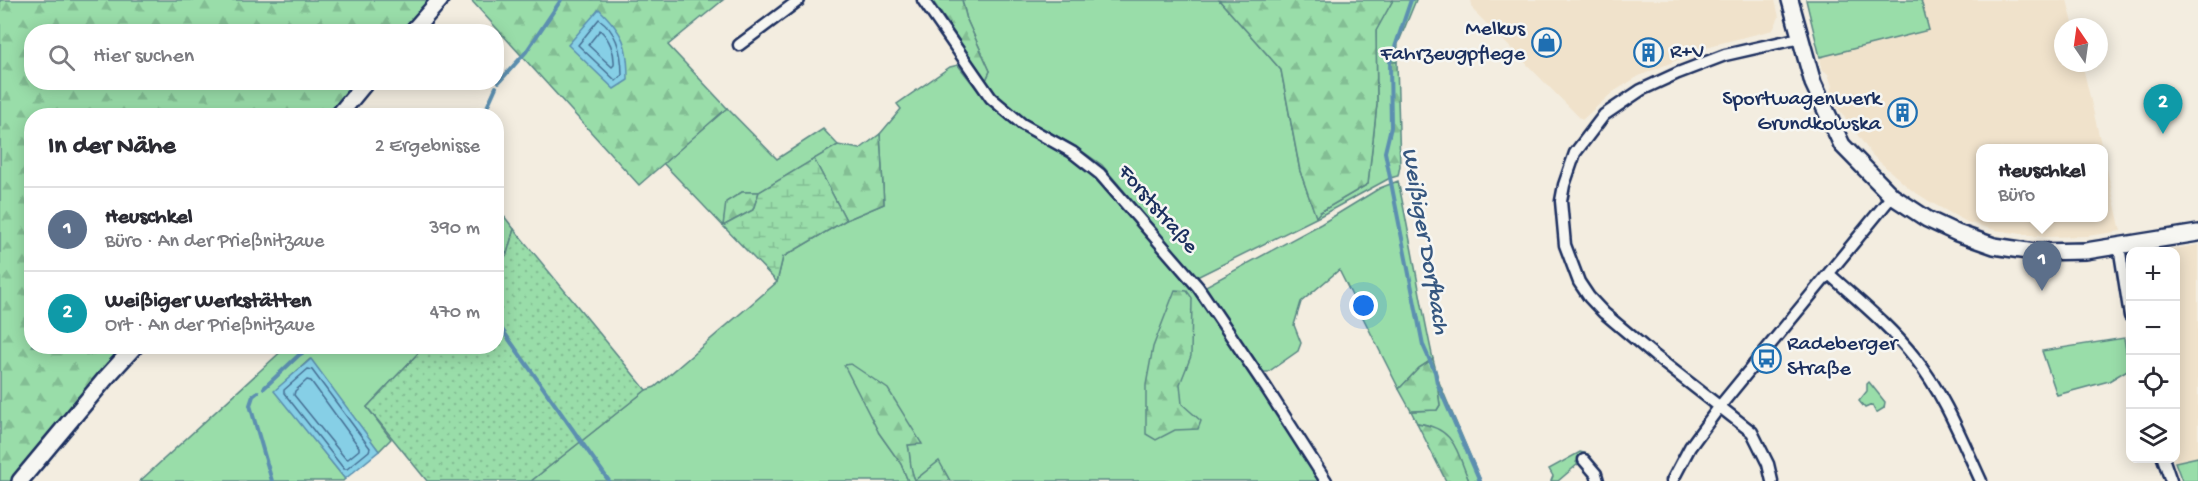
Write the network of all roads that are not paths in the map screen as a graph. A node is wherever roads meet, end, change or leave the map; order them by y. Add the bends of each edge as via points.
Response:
1 (440, 0) edge
2 (798, 0) edge
3 (923, 0) edge
4 (1790, 0) edge
5 (419, 24) edge
6 (1800, 38) junction
7 (739, 45) dead end
8 (359, 90) edge
9 (345, 108) edge
10 (1892, 196) junction
11 (2198, 233) edge
12 (2119, 246) junction
13 (1829, 274) junction
14 (2128, 301) edge
15 (128, 354) edge
16 (1720, 406) junction
17 (1590, 460) dead end
18 (2164, 463) edge
19 (1597, 477) edge
20 (20, 481) edge
21 (1326, 481) edge
22 (1672, 481) edge
23 (1772, 481) edge
24 (1981, 481) edge
25 (2171, 481) edge

1 - 5 street
2 - 7 street
3 - 21 street, Forststraße via 991,98 1022,124 1072,152 1100,174 1198,287
4 - 6 street
6 - 10 street via 1813,83 1842,146
6 - 16 street via 1725,55 1641,90 1604,115 1590,132 1575,153 1564,185 1561,201 1565,246 1589,297 1620,328
8 - 9 street
10 - 12 street via 1927,219 1994,246 2077,252
10 - 13 street
11 - 12 street
12 - 14 street
13 - 16 street
13 - 24 street via 1915,357
15 - 20 street
16 - 22 street via 1690,447
16 - 23 street via 1752,432
17 - 19 street
18 - 25 street

